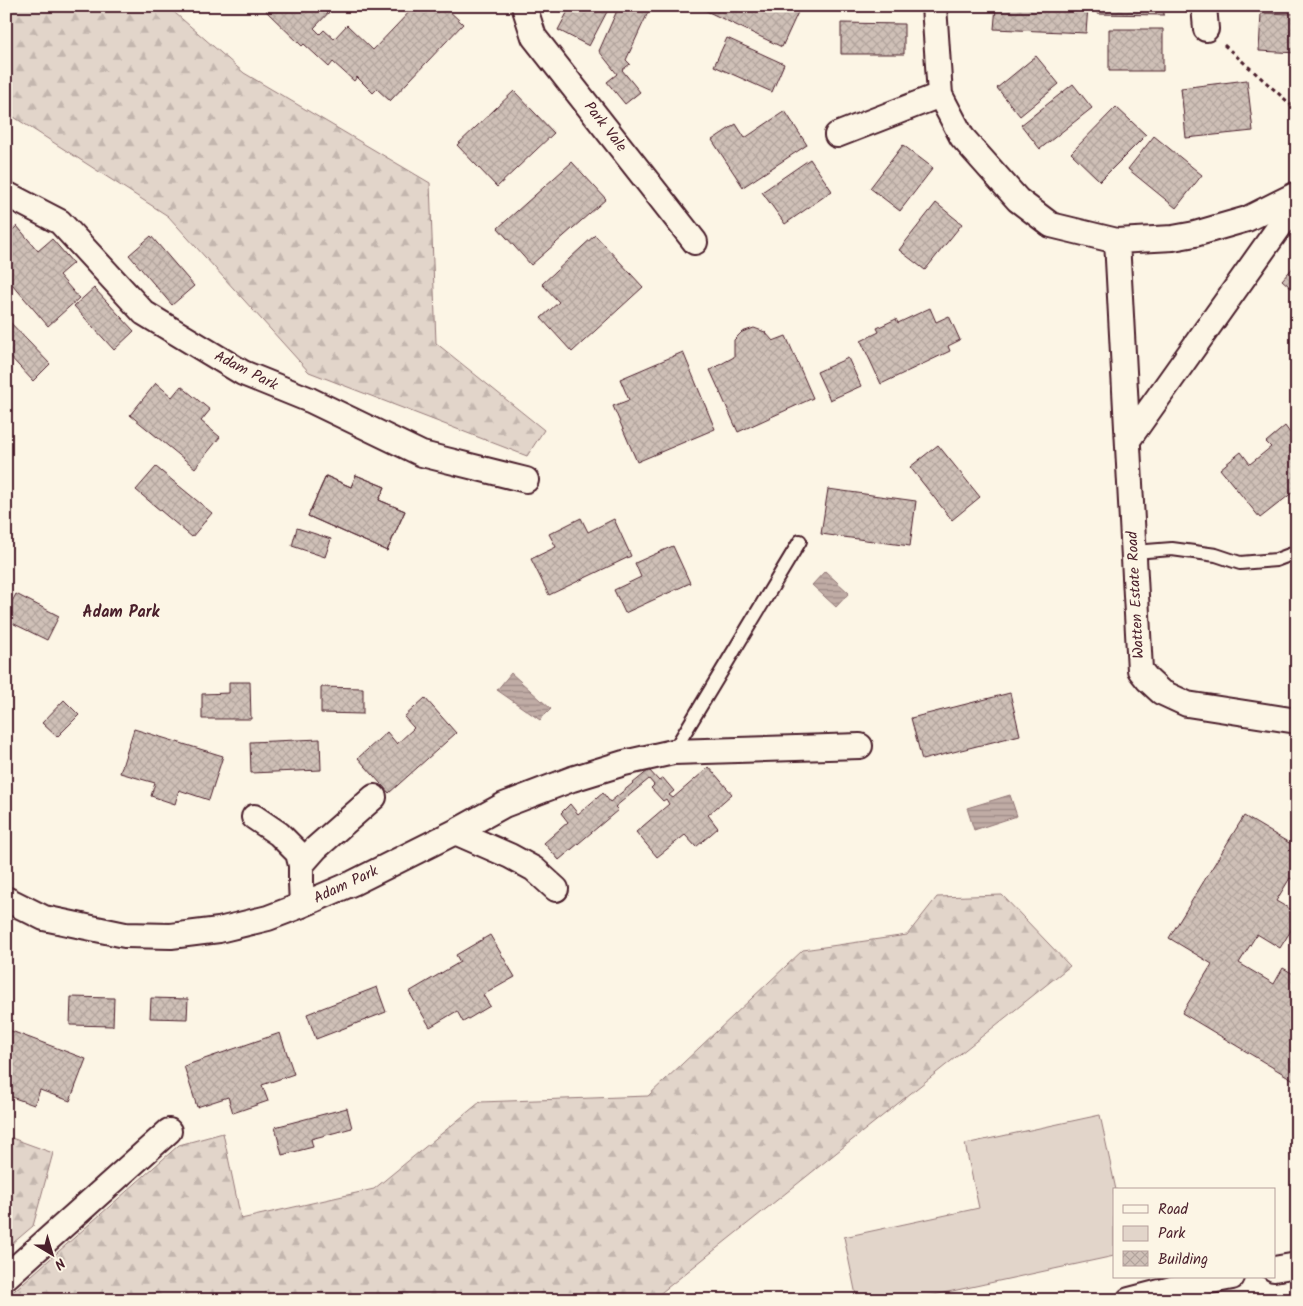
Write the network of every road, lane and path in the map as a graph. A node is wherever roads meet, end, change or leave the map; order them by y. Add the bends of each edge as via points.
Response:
1 (524, 6) edge
2 (934, 6) edge
3 (1205, 18) edge
4 (940, 95) junction
5 (1297, 110) edge
6 (837, 134) dead end
7 (6, 194) edge
8 (1297, 194) edge
9 (1297, 202) edge
10 (1117, 241) junction
11 (695, 242) dead end
12 (1128, 440) junction
13 (526, 480) dead end
14 (800, 541) dead end
15 (1134, 552) junction
16 (1297, 552) edge
17 (1297, 721) edge
18 (860, 746) dead end
19 (673, 752) junction
20 (374, 798) dead end
21 (254, 817) dead end
22 (455, 832) junction
23 (302, 865) junction
24 (556, 889) dead end
25 (6, 898) edge
26 (302, 905) junction
27 (169, 1131) dead end
28 (1297, 1265) edge
29 (1276, 1269) edge
30 (6, 1277) edge
31 (1227, 1278) edge
32 (1129, 1300) edge

1 - 11 street, Park Vale via 534,36
2 - 4 street
3 - 5 path
4 - 6 street
4 - 10 street via 962,137 1018,200 1051,224
7 - 13 street, Adam Park via 60,222 144,313 243,372 422,454
8 - 10 street via 1247,219 1195,234
9 - 12 street
10 - 12 street, Watten Estate Road
12 - 15 street, Watten Estate Road
14 - 19 lane
15 - 16 lane via 1172,549 1216,555 1240,563 1276,560
15 - 17 street, Watten Estate Road via 1140,670 1148,680 1161,692 1187,704
18 - 19 street, Adam Park
19 - 22 street, Adam Park via 564,782 504,805
20 - 23 street via 316,848
21 - 23 street via 279,834 298,853
22 - 24 street via 534,869
22 - 26 street, Adam Park
23 - 26 street
25 - 26 street, Adam Park via 44,918 125,935 171,936 219,930 268,918
27 - 30 street
28 - 29 street
31 - 32 street

